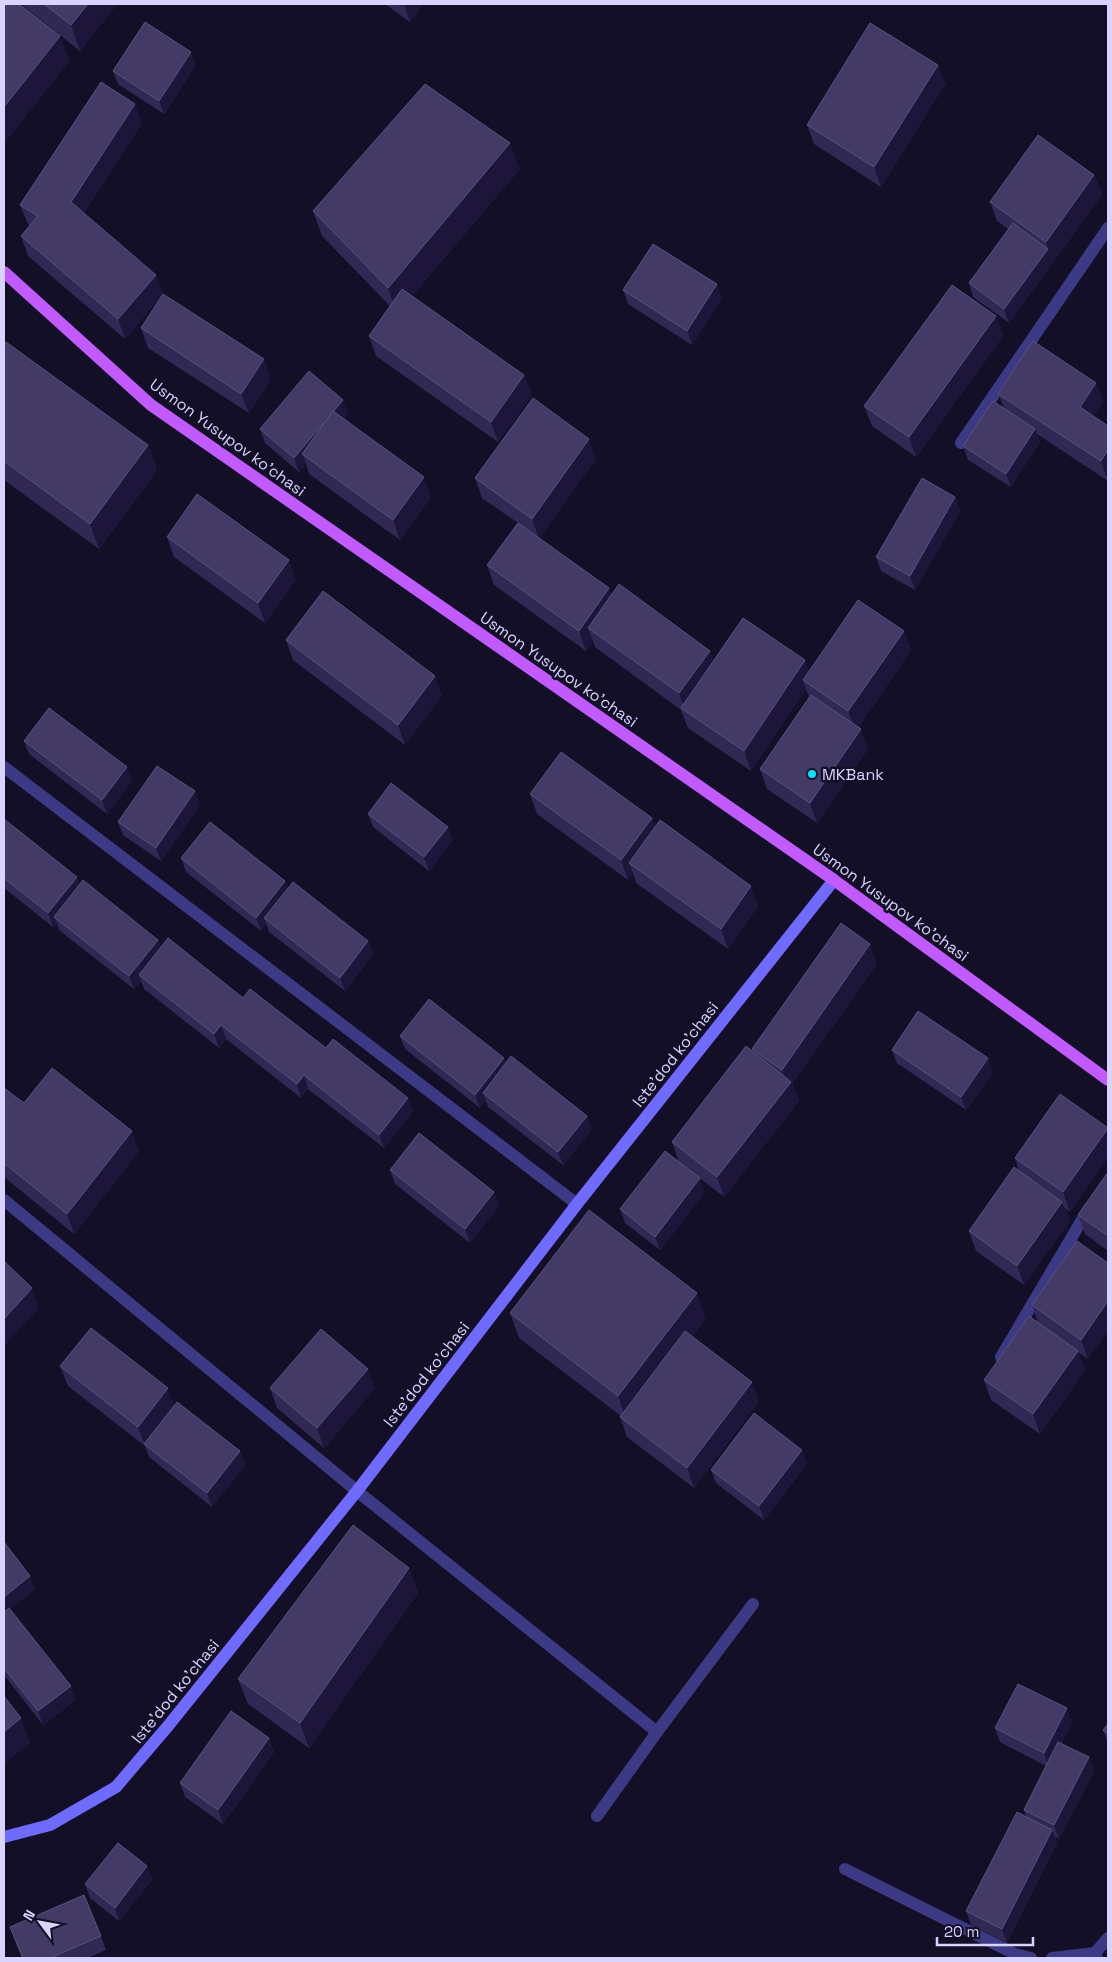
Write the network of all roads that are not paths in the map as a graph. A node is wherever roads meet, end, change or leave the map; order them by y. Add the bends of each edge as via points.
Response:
1 (1108, 228) edge
2 (4, 272) edge
3 (961, 443) dead end
4 (4, 767) edge
5 (834, 880) junction
6 (1108, 1080) edge
7 (4, 1200) edge
8 (1094, 1201) edge
9 (577, 1204) junction
10 (996, 1366) edge
11 (357, 1491) junction
12 (753, 1604) dead end
13 (657, 1732) junction
14 (597, 1816) dead end
15 (4, 1837) edge
16 (845, 1869) dead end
17 (1108, 1938) edge
18 (1096, 1956) edge
19 (1031, 1958) edge
20 (1052, 1958) edge

1 - 3 street
2 - 5 main road, Usmon Yusupov ko'chasi via 151,405
4 - 9 street
5 - 6 main road, Usmon Yusupov ko'chasi
5 - 9 street, Iste'dod ko'chasi
7 - 11 street
8 - 10 street
9 - 11 street, Iste'dod ko'chasi
11 - 13 street
11 - 15 street, Iste'dod ko'chasi via 116,1787 50,1825
12 - 13 street
13 - 14 street
16 - 19 street via 1015,1954
17 - 18 street
18 - 20 street

